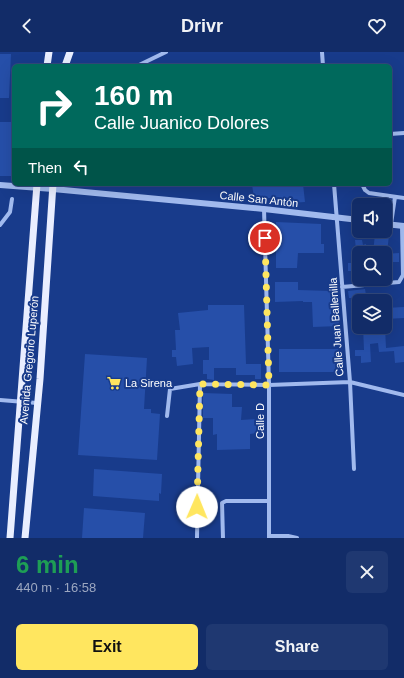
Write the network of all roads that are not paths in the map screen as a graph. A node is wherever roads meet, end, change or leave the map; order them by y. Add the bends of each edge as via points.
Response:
1 (49, 52) edge
2 (70, 52) edge
3 (166, 52) edge
4 (322, 52) edge
5 (47, 64) edge
6 (66, 64) edge
7 (141, 64) edge
8 (323, 64) edge
9 (404, 133) edge
10 (392, 134) edge
11 (0, 185) edge
12 (12, 185) edge
13 (37, 186) edge
14 (53, 186) edge
15 (334, 186) edge
16 (363, 186) edge
17 (395, 197) junction
18 (404, 198) edge
19 (12, 199) dead end
20 (264, 209) junction
21 (392, 209) edge
22 (337, 217) junction
23 (352, 219) edge
24 (0, 225) edge
25 (392, 225) edge
26 (403, 226) edge
27 (342, 286) junction
28 (350, 382) junction
29 (200, 384) junction
30 (269, 385) junction
31 (404, 395) edge
32 (0, 400) edge
33 (20, 401) junction
34 (37, 403) junction
35 (167, 416) dead end
36 (354, 469) dead end
37 (269, 501) junction
38 (269, 537) edge
39 (10, 538) edge
40 (25, 538) edge
41 (197, 538) edge
42 (223, 538) edge
43 (297, 538) edge

1 - 5 main road
2 - 6 main road
3 - 7 street
4 - 8 street
9 - 10 street
11 - 12 street, Calle San Antón
13 - 14 street, Calle San Antón
13 - 33 main road, Avenida Gregorio Luperón
14 - 20 street, Calle San Antón
14 - 34 main road, Avenida Gregorio Luperón
15 - 22 street, Calle Juan Ballenilla
16 - 17 street via 369,193
17 - 18 street
17 - 21 street
19 - 24 street via 10,212
20 - 22 street, Calle San Antón
20 - 30 street, Calle D
22 - 23 street, Calle San Antón
22 - 27 street, Calle Juan Ballenilla
25 - 26 street
26 - 27 street via 403,275 399,282
27 - 28 street, Calle Juan Ballenilla
28 - 30 street
28 - 31 street
28 - 36 street, Calle Juan Ballenilla
29 - 30 street
29 - 35 street via 170,388
29 - 41 street
30 - 37 street, Calle D
32 - 33 street
33 - 34 street
33 - 39 main road, Avenida Gregorio Luperón
34 - 40 main road, Avenida Gregorio Luperón
37 - 38 street, Calle D
37 - 42 street via 222,503
38 - 43 street

